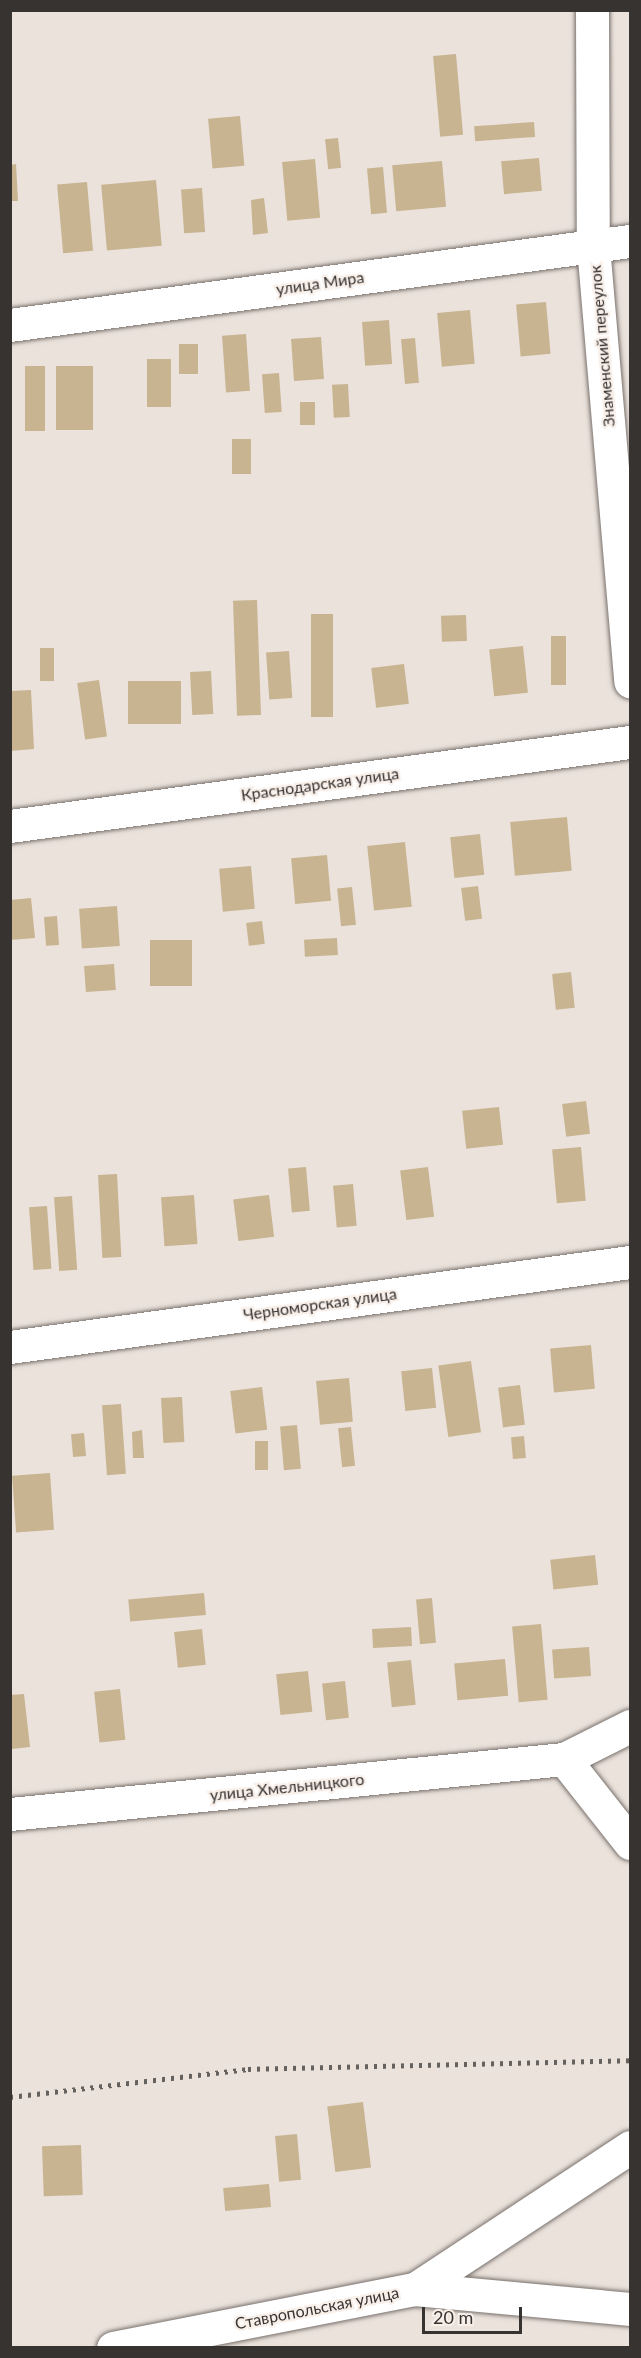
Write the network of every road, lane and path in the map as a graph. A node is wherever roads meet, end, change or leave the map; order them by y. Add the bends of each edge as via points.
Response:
1 (592, 10) edge
2 (630, 242) edge
3 (593, 246) junction
4 (10, 325) edge
5 (630, 681) edge
6 (630, 742) edge
7 (10, 826) edge
8 (630, 1262) edge
9 (10, 1347) edge
10 (630, 1726) edge
11 (564, 1759) junction
12 (10, 1814) edge
13 (630, 1843) edge
14 (630, 2148) edge
15 (415, 2289) junction
16 (630, 2309) edge
17 (113, 2348) edge

1 - 3 street, Знаменский переулок
2 - 3 street, улица Мира
3 - 4 street, улица Мира
3 - 5 street, Знаменский переулок
6 - 7 street, Краснодарская улица
8 - 9 street, Черноморская улица
10 - 11 street, улица Хмельницкого
11 - 12 street, улица Хмельницкого
11 - 13 street
14 - 15 street
15 - 16 street, Ставропольская улица
15 - 17 street, Ставропольская улица

